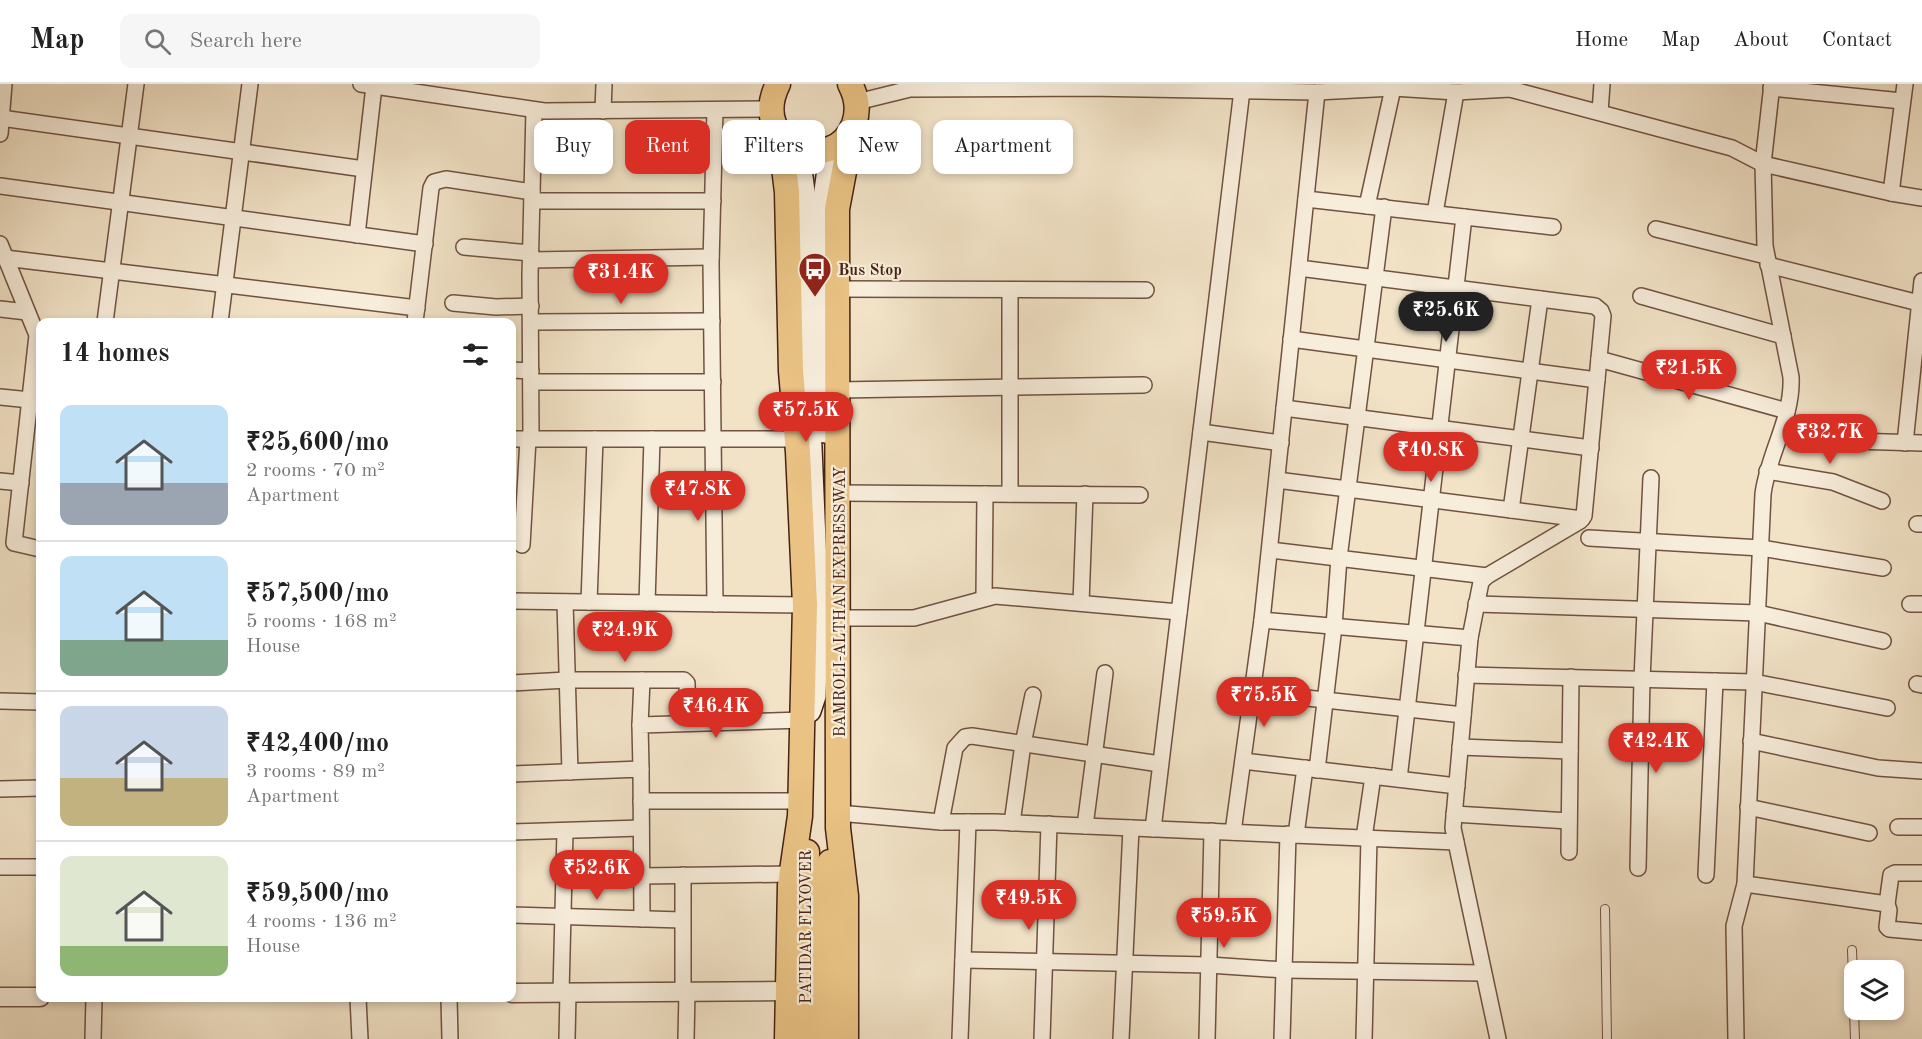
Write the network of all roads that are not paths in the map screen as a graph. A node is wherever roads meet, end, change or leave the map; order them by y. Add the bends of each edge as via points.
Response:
1 (4, 84) edge
2 (136, 84) edge
3 (250, 84) edge
4 (604, 84) edge
5 (778, 84) edge
6 (1602, 84) edge
7 (1905, 84) edge
8 (368, 85) edge
9 (1079, 86) edge
10 (1771, 86) edge
11 (959, 87) edge
12 (1345, 87) edge
13 (1510, 87) edge
14 (1393, 88) junction
15 (441, 90) edge
16 (1242, 90) junction
17 (1317, 92) junction
18 (1456, 92) junction
19 (853, 93) edge
20 (1902, 101) junction
21 (771, 109) junction
22 (534, 110) junction
23 (715, 110) junction
24 (603, 111) junction
25 (1600, 112) junction
26 (773, 120) edge
27 (855, 120) edge
28 (1, 126) edge
29 (129, 137) junction
30 (837, 144) edge
31 (831, 148) junction
32 (825, 149) edge
33 (241, 153) junction
34 (1763, 164) junction
35 (364, 169) junction
36 (788, 174) edge
37 (798, 174) edge
38 (844, 174) edge
39 (0, 186) edge
40 (1890, 193) junction
41 (532, 197) junction
42 (1922, 198) edge
43 (1306, 199) junction
44 (712, 201) junction
45 (120, 202) junction
46 (1367, 206) junction
47 (1384, 207) junction
48 (1435, 213) junction
49 (1464, 217) junction
50 (233, 218) junction
51 (1553, 227) dead end
52 (1656, 229) dead end
53 (357, 235) junction
54 (425, 244) junction
55 (464, 247) dead end
56 (3, 251) edge
57 (531, 256) junction
58 (711, 257) junction
59 (1767, 260) junction
60 (1299, 268) junction
61 (111, 270) junction
62 (1375, 278) junction
63 (1922, 281) edge
64 (225, 284) junction
65 (837, 289) junction
66 (1456, 289) junction
67 (1010, 290) junction
68 (1146, 290) dead end
69 (1641, 296) dead end
70 (1540, 299) junction
71 (453, 303) dead end
72 (1919, 303) junction
73 (531, 306) junction
74 (0, 309) edge
75 (416, 315) edge
76 (105, 318) edge
77 (221, 318) edge
78 (34, 321) edge
79 (712, 321) junction
80 (531, 322) junction
81 (1783, 336) junction
82 (1291, 339) junction
83 (1366, 349) junction
84 (36, 355) edge
85 (1599, 359) junction
86 (1449, 360) junction
87 (1918, 364) edge
88 (1529, 370) junction
89 (516, 371) edge
90 (531, 376) junction
91 (1597, 380) junction
92 (713, 382) junction
93 (1144, 385) dead end
94 (1009, 387) junction
95 (838, 390) junction
96 (34, 394) edge
97 (0, 397) edge
98 (1284, 408) junction
99 (1787, 411) junction
100 (1357, 418) junction
101 (1440, 428) junction
102 (1201, 432) junction
103 (516, 439) edge
104 (529, 439) junction
105 (595, 439) junction
106 (652, 439) junction
107 (714, 439) junction
108 (1520, 439) junction
109 (797, 440) junction
110 (1852, 441) dead end
111 (1281, 443) junction
112 (1905, 443) junction
113 (1922, 444) edge
114 (1591, 448) junction
115 (1767, 471) junction
116 (1651, 478) dead end
117 (1277, 480) junction
118 (0, 481) edge
119 (21, 483) junction
120 (1347, 489) junction
121 (838, 493) junction
122 (985, 494) junction
123 (1010, 494) junction
124 (1085, 494) junction
125 (1140, 495) dead end
126 (1431, 500) junction
127 (1882, 501) dead end
128 (1511, 510) junction
129 (1582, 519) junction
130 (1589, 538) dead end
131 (7, 543) edge
132 (1648, 543) junction
133 (522, 545) dead end
134 (36, 548) edge
135 (1761, 548) junction
136 (1270, 550) junction
137 (1339, 558) junction
138 (1423, 568) junction
139 (1883, 568) dead end
140 (1487, 576) junction
141 (984, 598) junction
142 (516, 601) edge
143 (565, 602) junction
144 (589, 602) junction
145 (647, 603) junction
146 (1081, 603) junction
147 (715, 604) junction
148 (1476, 604) junction
149 (805, 605) junction
150 (1645, 610) junction
151 (1179, 612) junction
152 (1758, 613) junction
153 (839, 618) junction
154 (1262, 620) junction
155 (1334, 626) junction
156 (1415, 633) junction
157 (1470, 638) junction
158 (1883, 641) dead end
159 (1105, 673) dead end
160 (1466, 675) junction
161 (1571, 677) junction
162 (1642, 679) junction
163 (567, 680) junction
164 (642, 680) junction
165 (1715, 681) junction
166 (1754, 681) junction
167 (516, 683) edge
168 (1252, 692) junction
169 (1033, 695) dead end
170 (1325, 700) junction
171 (0, 701) edge
172 (36, 702) edge
173 (1887, 708) dead end
174 (1407, 709) junction
175 (1463, 716) junction
176 (688, 723) junction
177 (640, 725) junction
178 (802, 727) junction
179 (839, 733) junction
180 (1751, 741) junction
181 (1023, 744) junction
182 (1460, 747) junction
183 (1570, 751) junction
184 (1093, 754) junction
185 (1243, 761) junction
186 (1161, 764) junction
187 (640, 769) junction
188 (1311, 769) junction
189 (1922, 771) edge
190 (570, 772) junction
191 (516, 774) edge
192 (1373, 776) junction
193 (1399, 779) junction
194 (1457, 786) junction
195 (36, 788) edge
196 (0, 789) edge
197 (641, 801) junction
198 (1748, 807) junction
199 (800, 809) junction
200 (1454, 814) junction
201 (838, 820) junction
202 (1569, 821) junction
203 (941, 822) junction
204 (968, 822) junction
205 (1012, 823) junction
206 (1049, 824) junction
207 (1085, 826) junction
208 (1899, 827) dead end
209 (1922, 827) edge
210 (641, 828) junction
211 (1131, 828) junction
212 (1153, 829) junction
213 (516, 831) edge
214 (565, 831) junction
215 (1212, 831) junction
216 (1233, 832) junction
217 (1869, 833) dead end
218 (1292, 835) junction
219 (1366, 838) junction
220 (1456, 842) junction
221 (1569, 852) dead end
222 (0, 867) edge
223 (36, 867) edge
224 (1638, 868) dead end
225 (1922, 873) edge
226 (791, 874) junction
227 (683, 875) junction
228 (1706, 875) dead end
229 (641, 876) junction
230 (1745, 884) junction
231 (1887, 904) junction
232 (1605, 909) dead end
233 (516, 915) edge
234 (563, 917) junction
235 (642, 919) junction
236 (682, 920) junction
237 (1922, 932) edge
238 (1852, 950) dead end
239 (963, 960) junction
240 (1852, 960) edge
241 (1044, 961) junction
242 (1124, 963) junction
243 (1209, 965) junction
244 (1284, 970) junction
245 (1366, 970) junction
246 (1484, 973) junction
247 (787, 991) junction
248 (685, 992) junction
249 (516, 993) edge
250 (565, 993) junction
251 (0, 997) edge
252 (36, 997) edge
253 (94, 1002) edge
254 (358, 1002) edge
255 (449, 1002) edge
256 (1854, 1020) edge
257 (93, 1039) edge
258 (360, 1039) edge
259 (450, 1039) edge
260 (567, 1039) edge
261 (686, 1039) edge
262 (787, 1039) edge
263 (804, 1039) edge
264 (825, 1039) edge
265 (846, 1039) edge
266 (960, 1039) edge
267 (1041, 1039) edge
268 (1120, 1039) edge
269 (1207, 1039) edge
270 (1282, 1039) edge
271 (1364, 1039) edge
272 (1498, 1039) edge
273 (1606, 1039) edge
274 (1736, 1039) edge
275 (1855, 1039) edge

1 - 28 street
2 - 29 street
3 - 33 street
4 - 24 street
5 - 21 main road
6 - 25 street
7 - 20 street
8 - 15 street
8 - 35 street
9 - 11 street
9 - 16 street
10 - 20 street
10 - 34 street
11 - 19 street
12 - 14 street
12 - 17 street
13 - 18 street
13 - 25 street
14 - 18 street
14 - 46 street
15 - 22 street
16 - 17 street
16 - 102 street
17 - 43 street
18 - 48 street
19 - 27 main road, BAMROLI-ALTHAN EXPRESSWAY
20 - 40 street
21 - 23 street
21 - 26 main road
22 - 24 street
22 - 41 street
23 - 24 street
23 - 44 street
25 - 34 street via 1732,148
28 - 29 street
29 - 33 street
29 - 45 street
30 - 31 main road
31 - 32 main road
31 - 179 main road via 822,205 829,702
33 - 35 street
33 - 50 street
34 - 40 street
34 - 59 street
35 - 53 street
36 - 109 main road via 791,371
37 - 178 main road via 806,206 806,332 818,610 815,696
38 - 65 main road, BAMROLI-ALTHAN EXPRESSWAY via 837,209
39 - 45 street
40 - 42 street
41 - 44 street
41 - 54 street via 434,182
41 - 57 street
43 - 46 street
43 - 60 street
44 - 58 street
45 - 50 street
45 - 61 street
46 - 47 street
47 - 48 street
47 - 62 street
48 - 49 street
49 - 51 street
49 - 66 street
50 - 53 street
50 - 64 street
52 - 59 street
53 - 54 street
54 - 75 street
55 - 57 street
56 - 61 street
56 - 78 street
57 - 58 street
57 - 73 street
58 - 79 street
59 - 72 street
59 - 81 street
60 - 62 street
60 - 82 street
61 - 64 street
61 - 76 street
62 - 66 street
62 - 83 street
63 - 72 street
64 - 75 street
64 - 77 street
65 - 67 street
65 - 95 main road, BAMROLI-ALTHAN EXPRESSWAY
66 - 70 street
66 - 86 street
67 - 68 street
67 - 94 street
69 - 81 street
70 - 85 street via 1594,306 1600,311 1603,316
70 - 88 street
71 - 73 street
72 - 87 street
73 - 80 street
74 - 78 street
79 - 80 street
79 - 92 street
80 - 90 street
81 - 99 street via 1792,393
82 - 83 street
82 - 98 street
83 - 86 street
83 - 100 street
84 - 96 street
85 - 91 street
85 - 99 street
86 - 88 street
86 - 101 street
87 - 112 street
88 - 91 street
88 - 108 street
89 - 90 street
90 - 92 street
90 - 104 street
91 - 114 street
92 - 107 street
93 - 94 street
94 - 95 street
94 - 123 street
95 - 121 main road, BAMROLI-ALTHAN EXPRESSWAY
96 - 97 street
96 - 119 street
98 - 100 street
98 - 111 street
99 - 115 street
100 - 101 street
100 - 120 street
101 - 108 street
101 - 126 street
102 - 111 street
102 - 151 street
103 - 104 street
104 - 105 street
104 - 133 street
105 - 106 street
105 - 144 street
106 - 107 street
106 - 145 street
107 - 109 street
107 - 147 street
108 - 114 street
108 - 128 street
109 - 149 main road
110 - 112 street
111 - 117 street
112 - 113 street
114 - 129 street
115 - 127 street via 1833,482
115 - 135 street
116 - 132 street
117 - 120 street
117 - 136 street
118 - 119 street
119 - 131 street
120 - 126 street
120 - 137 street
121 - 122 street
121 - 153 main road, BAMROLI-ALTHAN EXPRESSWAY
122 - 123 street
122 - 141 street
123 - 124 street
124 - 125 street
124 - 146 street
126 - 128 street
126 - 138 street
128 - 129 street
129 - 140 street
130 - 132 street
131 - 134 street
132 - 135 street
132 - 150 street
135 - 139 street
135 - 152 street
136 - 137 street
136 - 154 street
137 - 138 street
137 - 155 street
138 - 140 street
138 - 156 street
140 - 148 street via 1480,582
141 - 146 street via 1006,596
141 - 153 street via 914,618
142 - 143 street
143 - 144 street
143 - 163 street
144 - 145 street
145 - 147 street
146 - 151 street
147 - 149 street
148 - 150 street
148 - 157 street
149 - 178 main road
150 - 152 street
150 - 162 street
151 - 186 street
152 - 158 street
152 - 166 street
153 - 179 main road, BAMROLI-ALTHAN EXPRESSWAY
154 - 155 street
154 - 168 street
155 - 156 street
155 - 170 street
156 - 157 street
156 - 174 street
157 - 160 street
159 - 184 street
160 - 161 street
160 - 175 street
161 - 162 street
161 - 183 street
162 - 165 street
162 - 224 street
163 - 164 street
163 - 167 street
163 - 190 street
164 - 176 street via 684,680
164 - 177 street
165 - 166 street
165 - 228 street
166 - 173 street
166 - 180 street
168 - 170 street
168 - 185 street
169 - 181 street
170 - 174 street
170 - 188 street
171 - 172 street
174 - 175 street
174 - 193 street
175 - 182 street
176 - 177 street
176 - 178 street
177 - 187 street
178 - 199 main road
179 - 201 main road, BAMROLI-ALTHAN EXPRESSWAY
180 - 189 street via 1878,768
180 - 198 street
181 - 184 street
181 - 203 street via 972,736 959,742
181 - 205 street
182 - 183 street
182 - 194 street
183 - 202 street
184 - 186 street
184 - 207 street
185 - 188 street
185 - 216 street
186 - 212 street
187 - 190 street
187 - 197 street
188 - 192 street
188 - 218 street
190 - 191 street
192 - 193 street
192 - 219 street
193 - 194 street
194 - 200 street
195 - 196 street
197 - 199 street
197 - 210 street
198 - 217 street
198 - 230 street
199 - 226 main road
199 - 263 main road, PATIDAR FLYOVER via 807,854
200 - 202 street
200 - 220 street
201 - 203 street
201 - 264 main road, PATIDAR FLYOVER via 830,861
201 - 265 main road, BAMROLI-ALTHAN EXPRESSWAY via 846,896
202 - 221 street
203 - 204 street
204 - 205 street
204 - 239 street
205 - 206 street
206 - 207 street
206 - 241 street
207 - 211 street
208 - 209 street
210 - 214 street
210 - 229 street
211 - 212 street
211 - 242 street
212 - 215 street
213 - 214 street
214 - 234 street
215 - 216 street
215 - 243 street
216 - 218 street
218 - 219 street
218 - 244 street
219 - 220 street
219 - 245 street
220 - 246 street
222 - 223 street
225 - 231 street via 1891,875
226 - 227 street
226 - 247 main road
227 - 229 street
227 - 236 street
229 - 235 street
230 - 231 street
230 - 274 street via 1734,926
231 - 237 street via 1889,929
232 - 273 lane
233 - 234 street
234 - 235 street
234 - 250 street
235 - 236 street
236 - 248 street
238 - 240 lane
239 - 241 street
239 - 266 street
241 - 242 street
241 - 267 street
242 - 243 street
242 - 268 street
243 - 244 street
243 - 269 street
244 - 245 street
244 - 270 street
245 - 246 street
245 - 271 street
246 - 272 street
247 - 248 street
247 - 262 main road
248 - 250 street
248 - 261 street
249 - 250 street
250 - 260 street
251 - 252 street
253 - 257 street
254 - 258 street
255 - 259 street
256 - 275 lane

